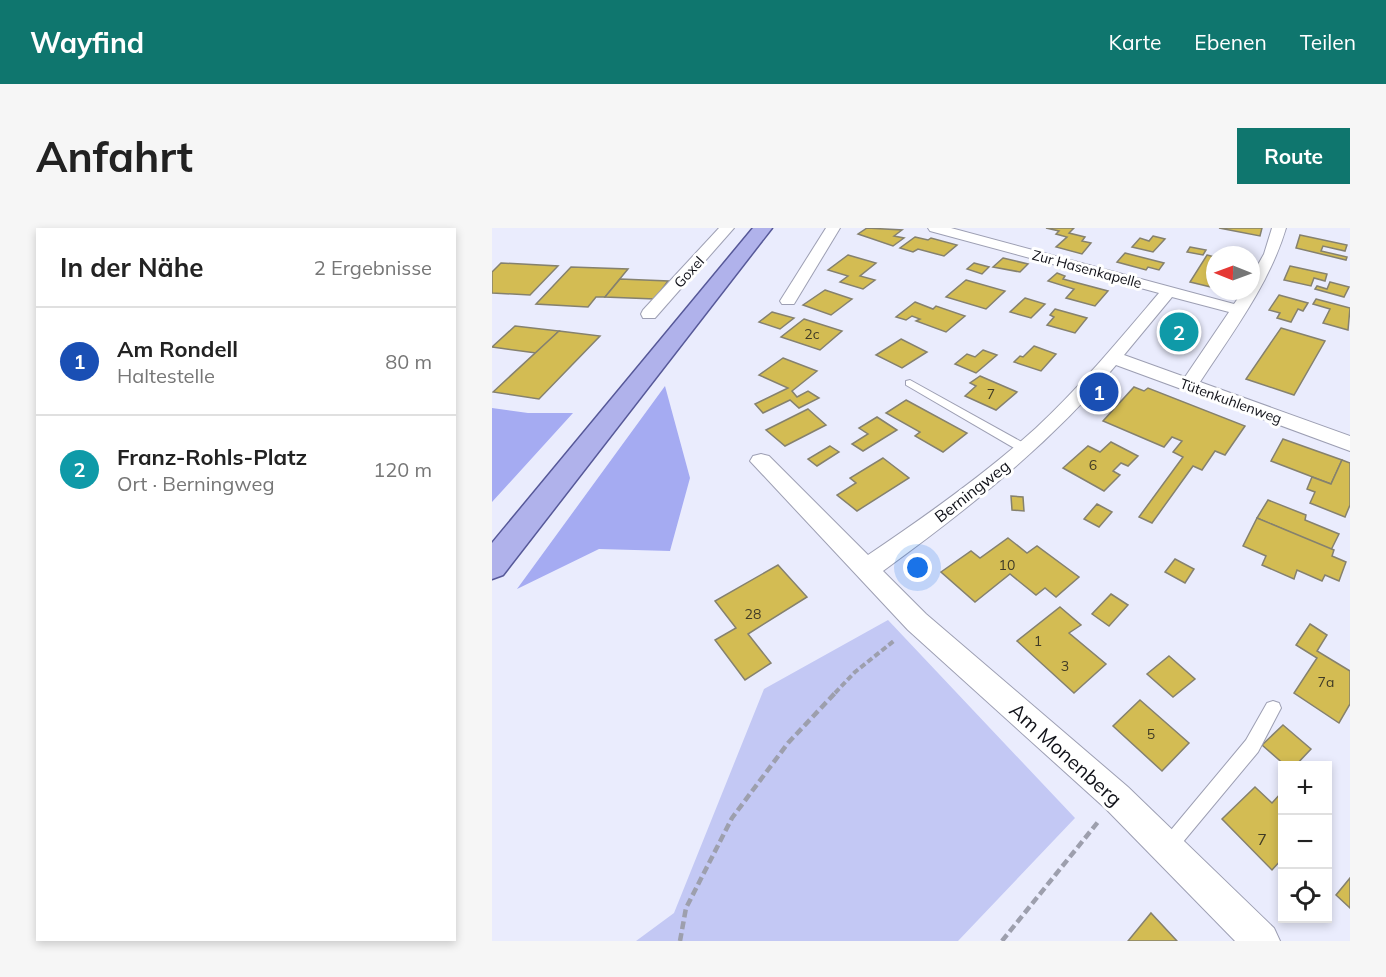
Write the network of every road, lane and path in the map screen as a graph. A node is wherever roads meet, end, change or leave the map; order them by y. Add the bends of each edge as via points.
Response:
1 (728, 228) edge
2 (763, 228) edge
3 (833, 228) edge
4 (935, 228) edge
5 (1279, 228) edge
6 (1260, 274) edge
7 (1168, 291) junction
8 (1245, 300) edge
9 (788, 301) dead end
10 (1239, 310) junction
11 (650, 314) dead end
12 (1113, 357) junction
13 (910, 383) dead end
14 (1188, 386) junction
15 (1350, 444) edge
16 (1025, 449) junction
17 (761, 461) dead end
18 (492, 566) edge
19 (867, 569) junction
20 (916, 622) junction
21 (1273, 708) dead end
22 (1117, 798) junction
23 (1167, 848) junction
24 (680, 941) edge
25 (1002, 941) edge
26 (1261, 941) edge

1 - 11 street, Goxel
2 - 18 main road
3 - 9 street
4 - 7 street, Zur Hasenkapelle
5 - 6 street
7 - 10 street, Zur Hasenkapelle
7 - 12 street, Berningweg
8 - 10 street
10 - 14 street
12 - 14 street, Tütenkuhlenweg
12 - 16 street, Berningweg
13 - 16 lane
14 - 15 street, Tütenkuhlenweg
16 - 19 street, Berningweg
17 - 19 street
19 - 20 street, Am Monenberg
20 - 22 street, Am Monenberg
20 - 24 path via 855,672 788,743 732,818 686,908
21 - 23 lane via 1252,746
22 - 23 street, Am Monenberg
22 - 25 path
23 - 26 street, Am Monenberg

